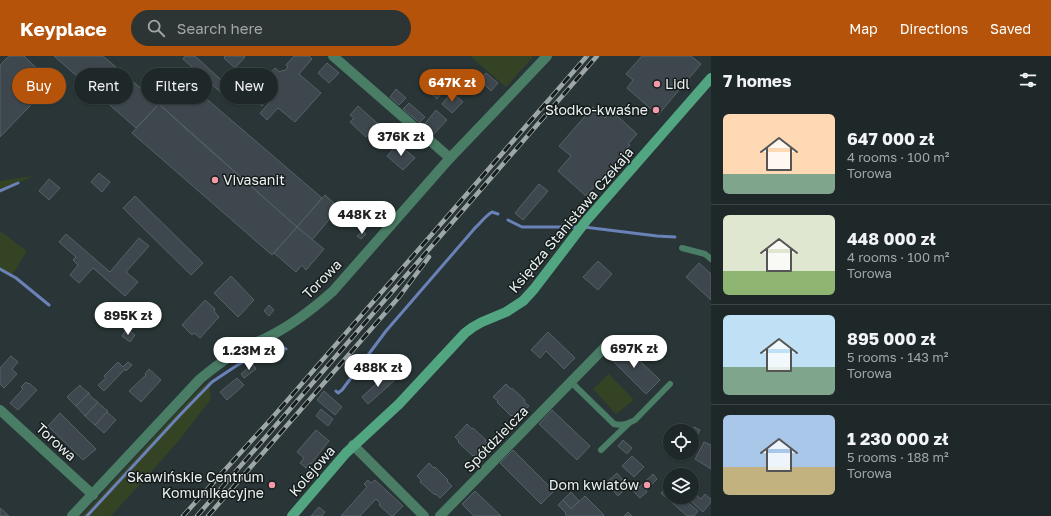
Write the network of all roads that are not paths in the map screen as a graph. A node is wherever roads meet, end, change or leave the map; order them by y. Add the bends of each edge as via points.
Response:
1 (333, 56) edge
2 (547, 56) edge
3 (711, 78) edge
4 (450, 158) junction
5 (682, 248) dead end
6 (711, 259) edge
7 (605, 347) dead end
8 (571, 382) junction
9 (670, 384) dead end
10 (0, 410) edge
11 (629, 423) junction
12 (353, 445) junction
13 (601, 450) dead end
14 (93, 495) junction
15 (72, 516) edge
16 (292, 516) edge
17 (424, 516) edge
18 (440, 516) edge

1 - 4 street
2 - 4 street, Torowa
3 - 12 street, Księdza Stanisława Czekaja via 586,221 523,301 465,333 389,413
4 - 14 street, Torowa via 333,291 289,325 238,352 200,379
5 - 6 lane via 705,254
7 - 8 street, Spółdzielcza
8 - 11 lane via 614,424
8 - 18 street, Spółdzielcza
9 - 11 lane
10 - 14 street, Torowa
11 - 13 lane
12 - 16 street, Kolejowa
12 - 17 street
14 - 15 street, Torowa

